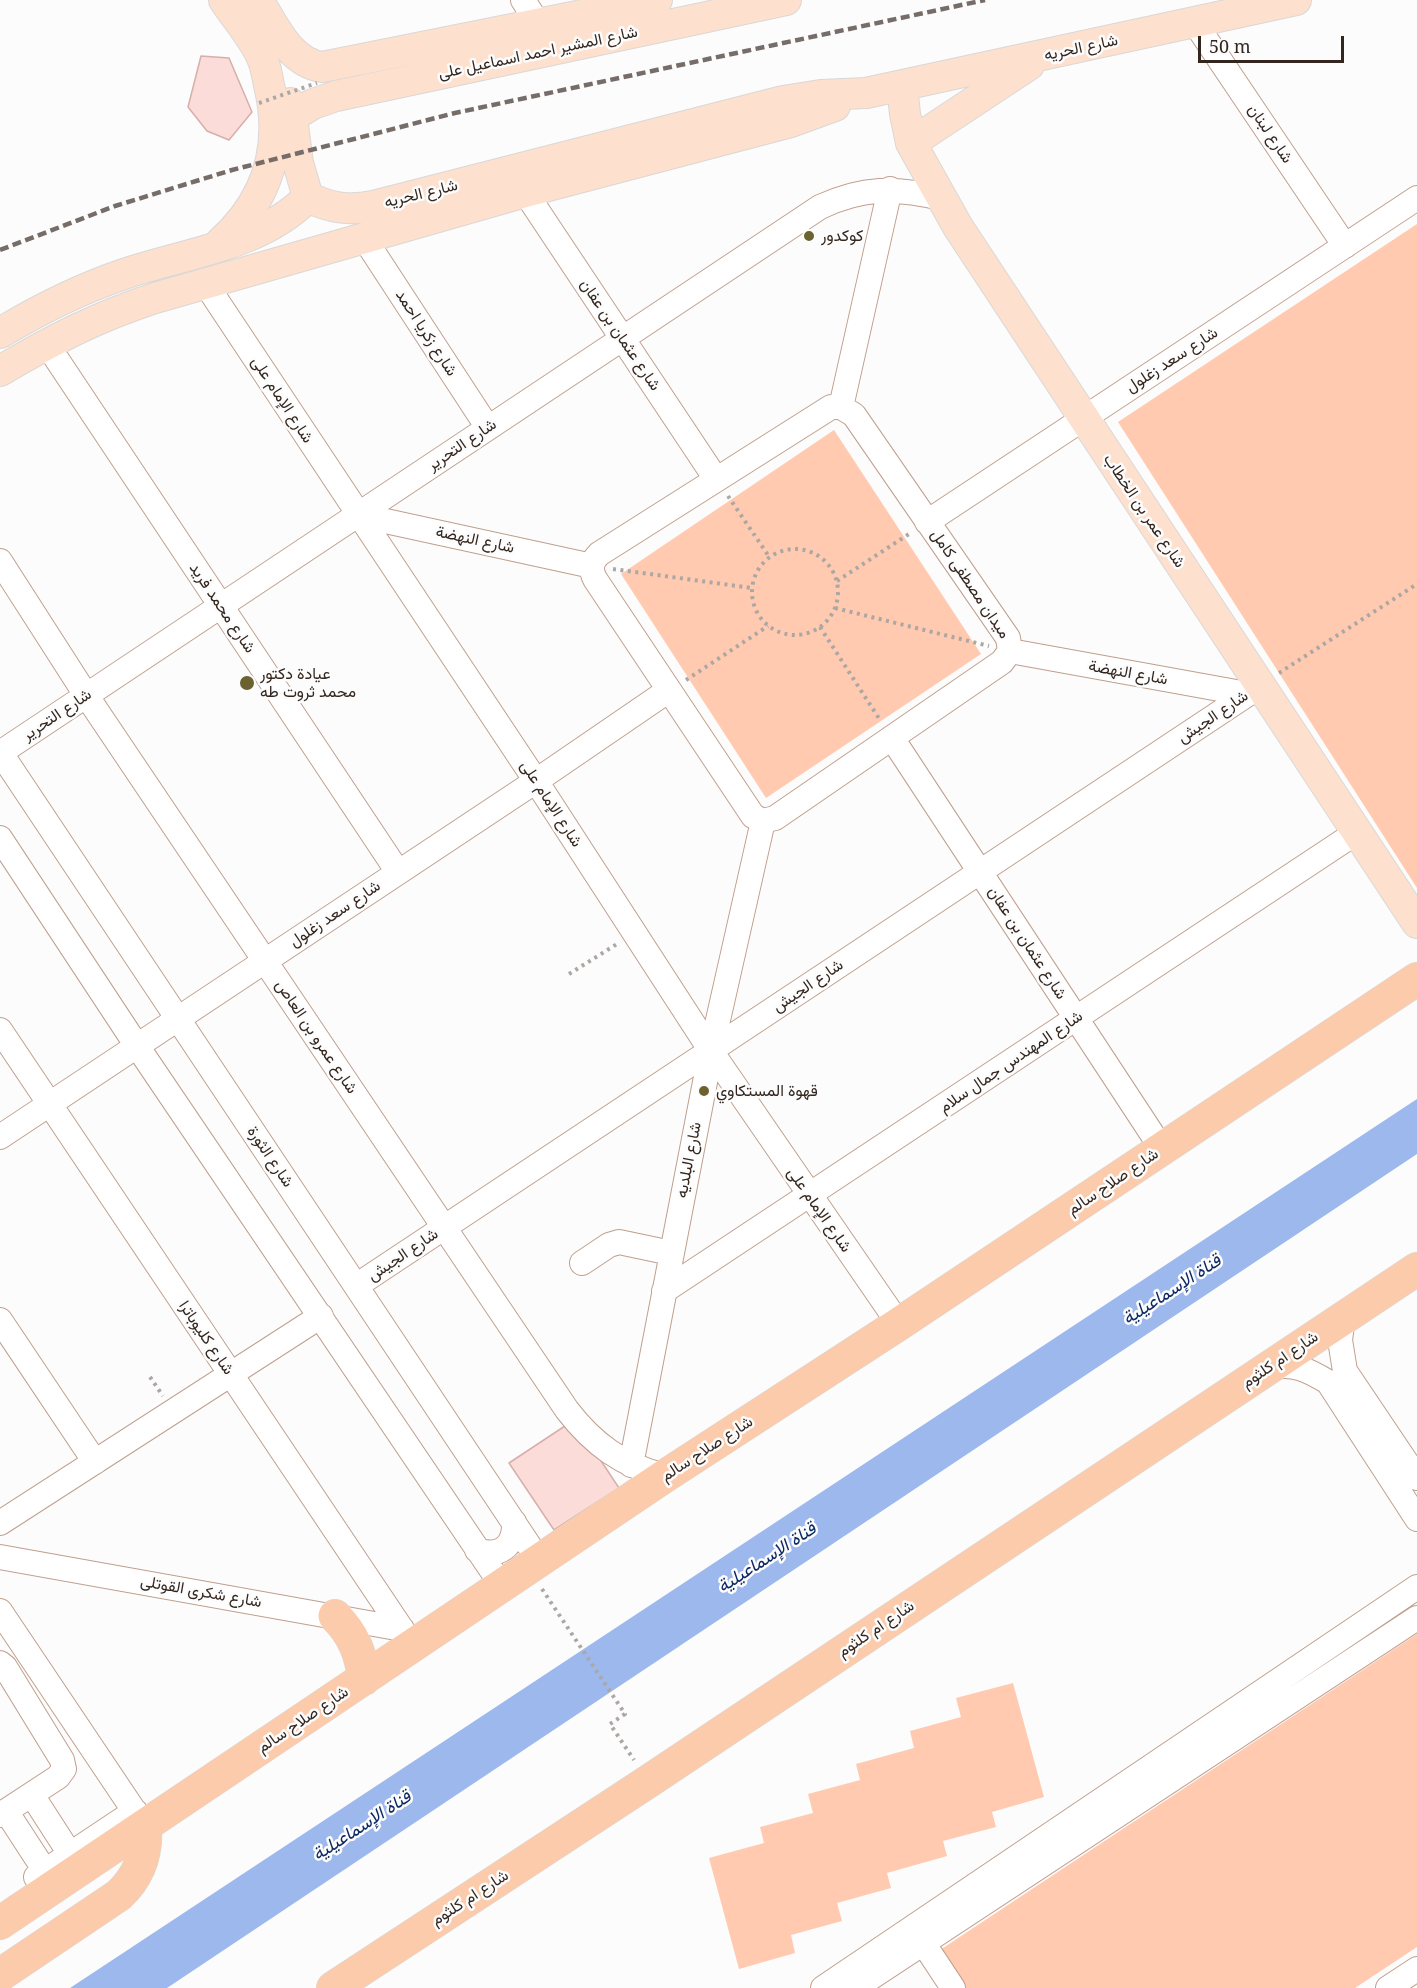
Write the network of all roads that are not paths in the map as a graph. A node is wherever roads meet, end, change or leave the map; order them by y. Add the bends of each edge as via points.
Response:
1 (224, 0) edge
2 (258, 0) edge
3 (523, 0) edge
4 (657, 0) edge
5 (786, 0) edge
6 (1296, 0) edge
7 (1195, 23) junction
8 (539, 25) junction
9 (262, 57) junction
10 (1041, 57) junction
11 (902, 86) junction
12 (866, 93) junction
13 (293, 116) junction
14 (911, 143) junction
15 (890, 189) junction
16 (525, 192) junction
17 (308, 197) junction
18 (940, 198) junction
19 (1417, 198) edge
20 (364, 238) junction
21 (1345, 246) junction
22 (216, 247) junction
23 (205, 283) junction
24 (0, 333) edge
25 (622, 339) junction
26 (46, 343) junction
27 (0, 371) edge
28 (841, 407) junction
29 (1083, 419) junction
30 (488, 428) junction
31 (716, 479) junction
32 (358, 515) junction
33 (927, 522) junction
34 (0, 561) edge
35 (592, 566) junction
36 (220, 606) junction
37 (1010, 651) junction
38 (669, 690) junction
39 (1253, 690) junction
40 (86, 695) junction
41 (892, 738) junction
42 (0, 752) edge
43 (536, 781) junction
44 (764, 821) junction
45 (1357, 832) junction
46 (0, 838) edge
47 (398, 872) junction
48 (980, 872) junction
49 (1417, 923) edge
50 (265, 961) junction
51 (1417, 980) edge
52 (1076, 1018) junction
53 (178, 1019) junction
54 (3, 1041) edge
55 (137, 1046) junction
56 (711, 1051) junction
57 (49, 1104) junction
58 (0, 1137) edge
59 (1162, 1149) junction
60 (809, 1196) junction
61 (444, 1228) junction
62 (671, 1253) junction
63 (582, 1263) dead end
64 (1417, 1269) edge
65 (356, 1286) junction
66 (664, 1291) junction
67 (1349, 1314) junction
68 (321, 1316) junction
69 (0, 1320) edge
70 (899, 1324) junction
71 (1269, 1368) junction
72 (231, 1374) junction
73 (95, 1462) junction
74 (631, 1465) junction
75 (665, 1476) junction
76 (1417, 1478) edge
77 (1417, 1519) edge
78 (513, 1522) junction
79 (0, 1523) edge
80 (477, 1550) junction
81 (0, 1557) edge
82 (535, 1565) junction
83 (503, 1587) junction
84 (1417, 1587) edge
85 (0, 1611) edge
86 (335, 1616) junction
87 (1417, 1618) edge
88 (407, 1638) junction
89 (0, 1663) edge
90 (363, 1679) junction
91 (32, 1795) junction
92 (3, 1813) edge
93 (140, 1819) junction
94 (70, 1854) junction
95 (0, 1923) edge
96 (918, 1935) junction
97 (1417, 1969) edge
98 (0, 1975) edge
99 (333, 1988) edge
100 (823, 1988) edge
101 (855, 1988) edge
102 (952, 1988) edge
103 (1388, 1988) edge

1 - 9 main road
2 - 8 main road, شارع المشير احمد اسماعيل على via 292,52 324,75
3 - 8 street
4 - 8 main road, شارع المشير احمد اسماعيل على
5 - 13 main road, شارع المشير احمد اسماعيل على via 336,96
6 - 7 main road, شارع الحريه
7 - 10 main road, شارع الحريه
7 - 21 street, شارع لبنان
9 - 13 main road via 280,80
9 - 22 main road via 275,120 272,163 256,201
10 - 11 main road, شارع الحريه
10 - 14 main road
11 - 12 main road, شارع الحريه
11 - 14 main road, شارع عمر بن الخطاب
12 - 16 main road, شارع الحريه via 792,122
12 - 17 main road, شارع الحريه via 783,101 356,209 324,205
13 - 17 main road via 298,164
14 - 18 main road, شارع عمر بن الخطاب
15 - 18 street, شارع التحرير
15 - 25 street, شارع التحرير via 854,194 820,207
15 - 28 street
16 - 20 main road, شارع الحريه
16 - 25 street, شارع عثمان بن عفان
17 - 22 main road via 258,233
18 - 29 main road, شارع عمر بن الخطاب
19 - 21 street, شارع سعد زغلول
20 - 23 main road, شارع الحريه
20 - 30 street, شارع زكريا احمد
21 - 29 street, شارع سعد زغلول
22 - 24 main road via 84,289
23 - 26 main road, شارع الحريه via 118,310
23 - 32 street, شارع الإمام على
25 - 30 street, شارع التحرير
25 - 31 street, شارع عثمان بن عفان
26 - 27 main road, شارع الحريه
26 - 36 street, شارع محمد فريد
28 - 31 street via 822,411
28 - 33 street, ميدان مصطفى كامل via 854,415
29 - 33 street, شارع سعد زغلول
29 - 39 main road, شارع عمر بن الخطاب
30 - 32 street, شارع التحرير
31 - 35 street via 599,554
32 - 35 street, شارع النهضة
32 - 36 street, شارع التحرير
32 - 43 street, شارع الإمام على
33 - 37 street, ميدان مصطفى كامل via 1008,638
34 - 40 street, شارع عمرو بن العاص
35 - 38 street via 595,579
36 - 40 street, شارع التحرير
36 - 47 street, شارع محمد فريد
37 - 39 street, شارع النهضة
37 - 41 street, ميدان مصطفى كامل via 1002,662
38 - 43 street, شارع سعد زغلول
38 - 44 street via 753,816
39 - 45 main road, شارع عمر بن الخطاب
39 - 48 street, شارع الجيش
40 - 42 street, شارع التحرير
40 - 50 street, شارع عمرو بن العاص
41 - 44 street, ميدان مصطفى كامل via 775,818
41 - 48 street, شارع عثمان بن عفان
42 - 53 street, شارع الثورة
43 - 47 street, شارع سعد زغلول
43 - 56 street, شارع الإمام على
44 - 56 street, شارع البلديه
45 - 49 main road, شارع عمر بن الخطاب
45 - 52 street, شارع المهندس جمال سلام
46 - 55 street
47 - 50 street, شارع سعد زغلول
48 - 52 street, شارع عثمان بن عفان
48 - 56 street, شارع الجيش
50 - 53 street, شارع سعد زغلول
50 - 61 street, شارع عمرو بن العاص
51 - 59 highway, شارع صلاح سالم
52 - 59 street, شارع عثمان بن عفان
52 - 60 street, شارع المهندس جمال سلام
53 - 55 street, شارع سعد زغلول
53 - 65 street, شارع الثورة
54 - 57 street, شارع كليوباترا
55 - 57 street, شارع سعد زغلول
55 - 68 street
56 - 60 street, شارع الإمام على
56 - 61 street, شارع الجيش
56 - 62 street, شارع البلديه
57 - 58 street, شارع سعد زغلول
57 - 72 street, شارع كليوباترا
59 - 70 highway, شارع صلاح سالم
60 - 66 street, شارع المهندس جمال سلام
60 - 70 street, شارع الإمام على
61 - 65 street, شارع الجيش
61 - 74 street, شارع عمرو بن العاص via 580,1427 604,1449
62 - 63 street via 619,1242
62 - 66 street, شارع البلديه
64 - 67 highway, شارع ام كلثوم
65 - 78 street, شارع الثورة
66 - 74 street, شارع البلديه
67 - 71 highway, شارع ام كلثوم
67 - 76 street via 1342,1325 1340,1340 1345,1371
68 - 72 street
68 - 80 street
69 - 73 street
70 - 75 highway, شارع صلاح سالم
71 - 77 street via 1299,1368 1328,1382
71 - 99 highway, شارع ام كلثوم
72 - 73 street
72 - 88 street, شارع كليوباترا
73 - 79 street
74 - 75 street, شارع عمرو بن العاص
75 - 82 highway, شارع صلاح سالم
78 - 80 street via 514,1532 505,1548 486,1553
78 - 82 street, شارع الثورة
80 - 83 street
81 - 86 street, شارع شكرى القوتلى
82 - 83 highway, شارع صلاح سالم
83 - 88 highway, شارع صلاح سالم
84 - 96 street
85 - 93 street
86 - 88 street, شارع شكرى القوتلى
86 - 90 highway via 359,1651
87 - 96 street
88 - 90 highway, شارع صلاح سالم
89 - 91 street via 64,1764 62,1774
90 - 93 highway, شارع صلاح سالم
91 - 92 street
91 - 94 street
92 - 94 street via 41,1874
93 - 94 street
93 - 95 highway, شارع صلاح سالم
93 - 98 highway via 144,1855 130,1884
96 - 100 street
96 - 101 street
96 - 102 street
97 - 103 street

